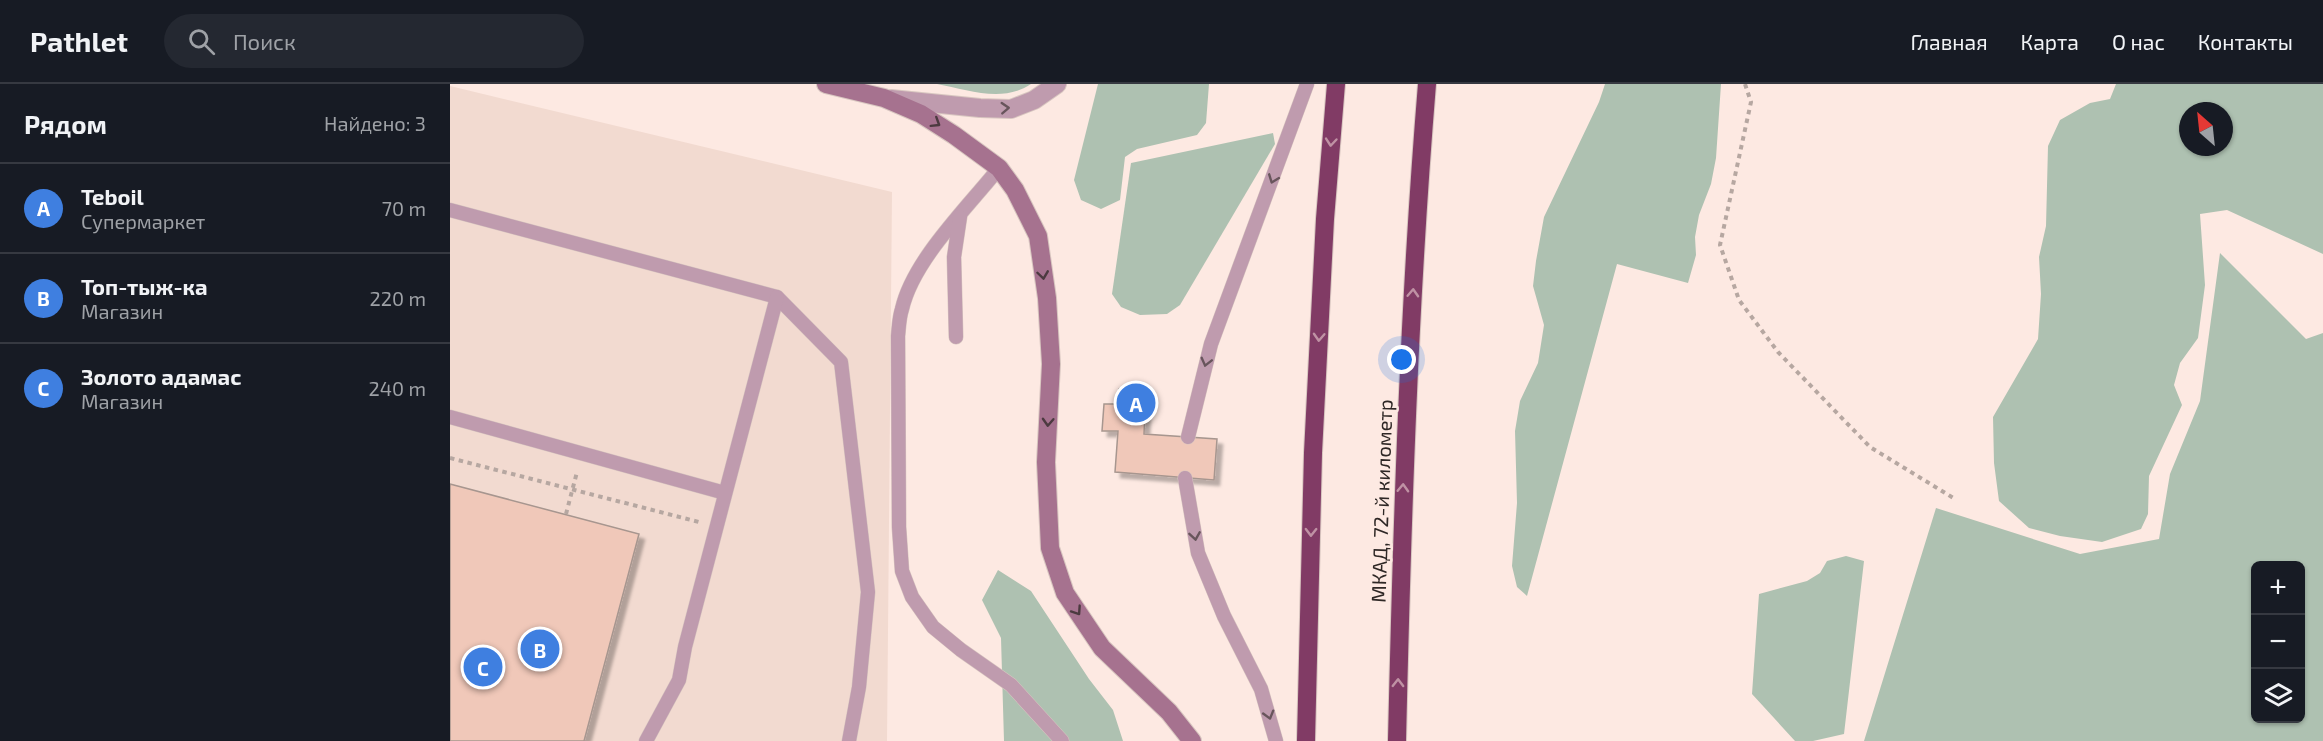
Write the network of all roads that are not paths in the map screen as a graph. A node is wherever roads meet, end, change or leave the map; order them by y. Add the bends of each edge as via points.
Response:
1 (826, 84) edge
2 (1057, 84) edge
3 (1306, 84) edge
4 (1336, 84) edge
5 (1427, 84) edge
6 (884, 98) junction
7 (999, 168) junction
8 (450, 210) edge
9 (960, 217) junction
10 (777, 297) junction
11 (956, 337) dead end
12 (450, 417) edge
13 (1188, 437) dead end
14 (1185, 478) dead end
15 (724, 493) junction
16 (646, 741) edge
17 (849, 741) edge
18 (1062, 741) edge
19 (1192, 741) edge
20 (1276, 741) edge
21 (1306, 741) edge
22 (1397, 741) edge

1 - 6 street
6 -> 2 street via 1011,109 1035,100
3 -> 13 lane via 1210,344
4 -> 21 highway via 1313,453
22 -> 5 highway, МКАД, 72-й километр via 1403,483
6 -> 7 street via 921,114
7 - 9 lane
7 -> 19 street via 1015,190 1038,237 1051,364 1046,462 1050,548 1065,593 1102,648 1169,712
8 - 10 lane
9 - 11 lane via 954,257
9 - 18 lane via 932,249 910,284 902,308 898,360 902,571 912,597 933,627 1011,685
10 - 15 lane
10 - 17 lane via 841,362 868,592 859,687
12 - 15 lane
14 -> 20 lane via 1198,553 1224,616 1262,689
15 - 16 lane via 679,680

